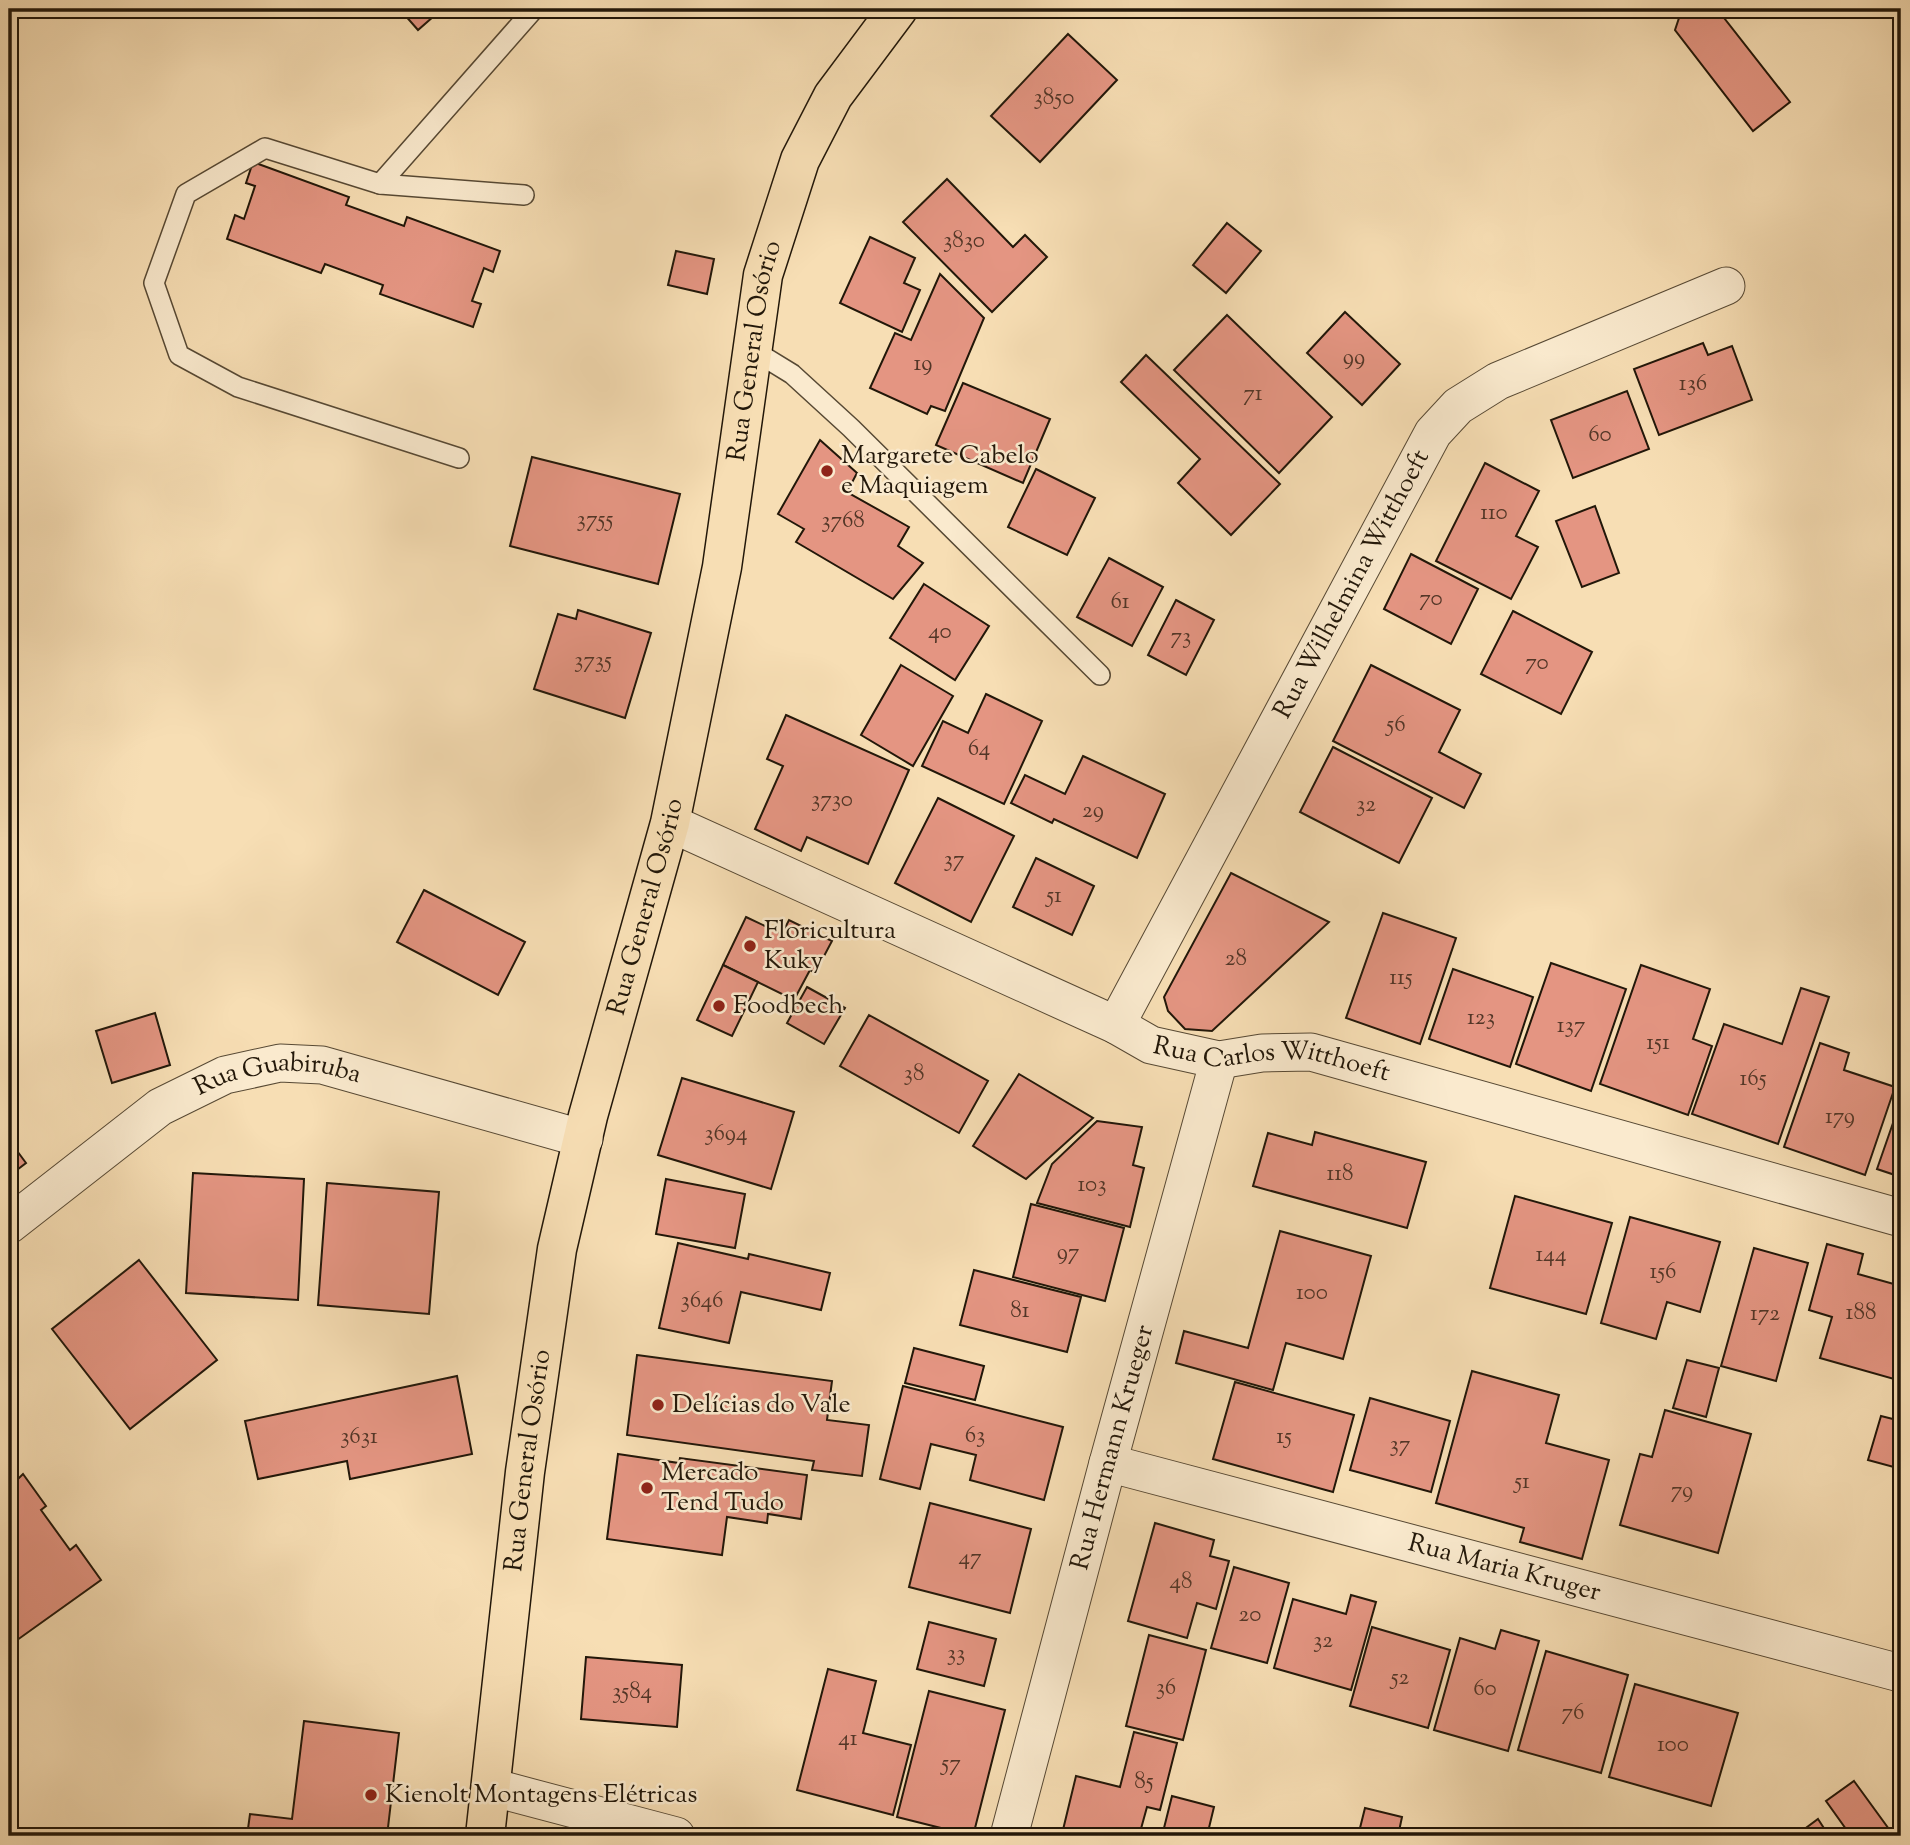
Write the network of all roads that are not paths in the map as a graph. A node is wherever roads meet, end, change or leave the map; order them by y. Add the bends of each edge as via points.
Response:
1 (534, 9) edge
2 (898, 9) edge
3 (380, 184) junction
4 (524, 195) dead end
5 (1726, 286) dead end
6 (751, 349) junction
7 (458, 458) dead end
8 (1100, 675) dead end
9 (670, 823) junction
10 (1116, 1025) junction
11 (1219, 1060) junction
12 (584, 1139) junction
13 (1901, 1219) edge
14 (9, 1225) edge
15 (1108, 1463) junction
16 (1900, 1673) edge
17 (491, 1787) junction
18 (485, 1836) edge
19 (676, 1836) edge
20 (1009, 1836) edge

1 - 3 lane
2 - 6 main road, Rua General Osório via 833,96 800,160 763,275
3 - 4 lane
3 - 7 lane via 265,149 186,194 153,283 179,355 238,387
5 - 10 street, Rua Wilhelmina Witthoeft via 1498,381 1458,406 1433,433
6 - 8 lane via 793,374 852,428
6 - 9 main road, Rua General Osório via 722,567
9 - 10 street, Rua Carlos Witthoeft
9 - 12 main road, Rua General Osório
10 - 11 street, Rua Carlos Witthoeft via 1152,1045
11 - 13 street, Rua Carlos Witthoeft via 1311,1052
11 - 15 street, Rua Hermann Krueger
12 - 14 street, Rua Guabiruba via 322,1065 280,1063 225,1074 160,1107
12 - 17 main road, Rua General Osório via 557,1249 525,1472
15 - 16 street, Rua Maria Kruger
15 - 20 street, Rua Hermann Krueger
17 - 18 main road, Rua General Osório
17 - 19 street

